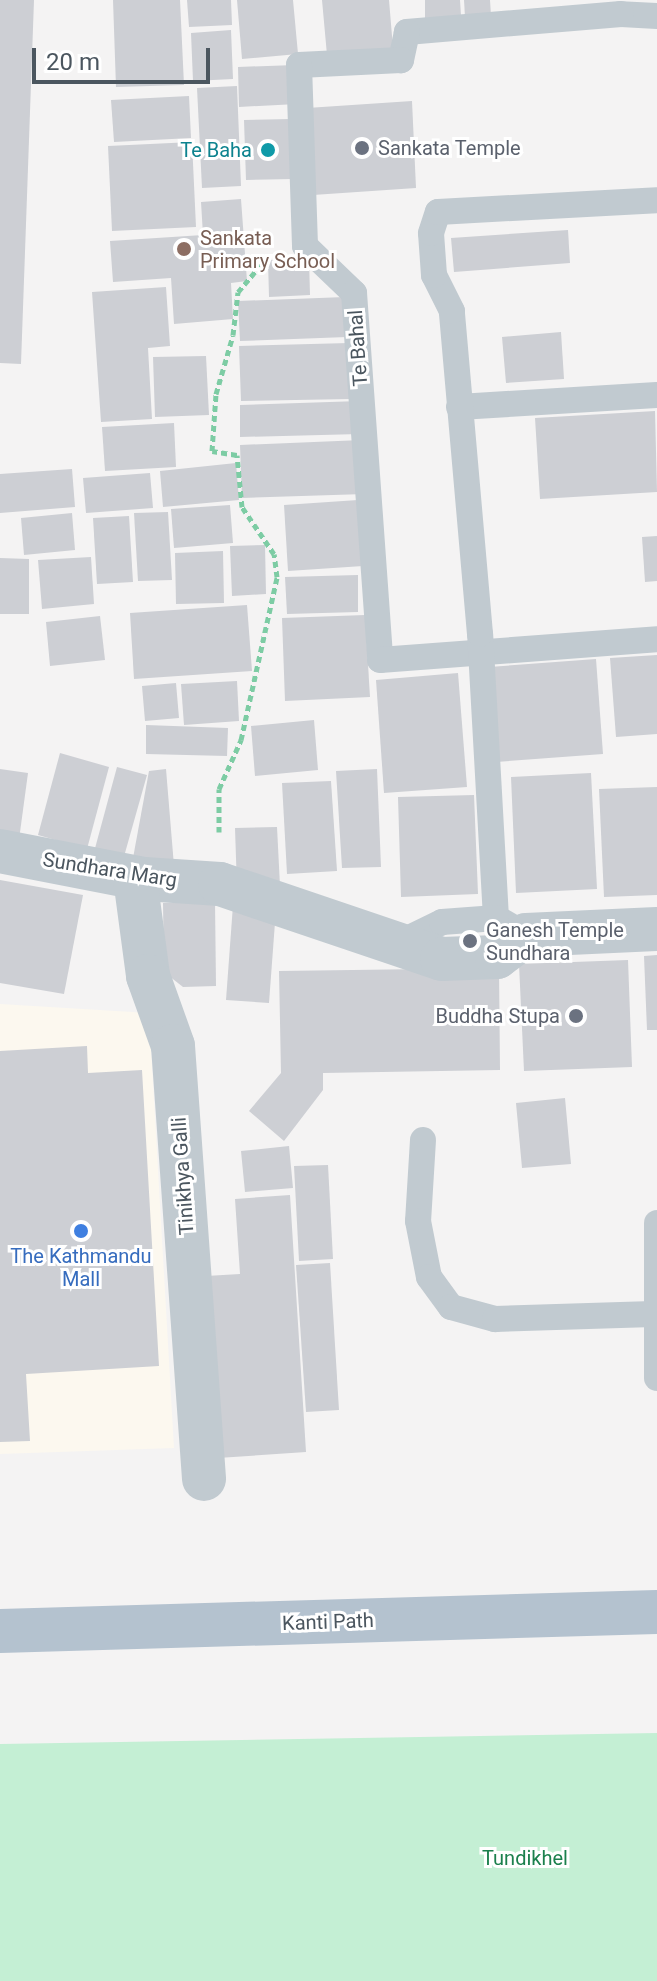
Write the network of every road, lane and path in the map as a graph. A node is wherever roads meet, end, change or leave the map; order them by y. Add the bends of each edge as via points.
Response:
1 (657, 16) edge
2 (657, 200) edge
3 (305, 246) junction
4 (657, 395) edge
5 (459, 407) junction
6 (657, 623) edge
7 (657, 639) edge
8 (481, 643) junction
9 (0, 851) edge
10 (135, 878) junction
11 (220, 884) junction
12 (511, 926) junction
13 (657, 929) edge
14 (423, 1140) dead end
15 (657, 1223) edge
16 (653, 1314) junction
17 (657, 1378) edge
18 (204, 1479) dead end
19 (657, 1612) edge
20 (0, 1631) edge

1 - 3 lane via 621,14 407,32 401,60 299,65
2 - 5 lane via 438,212 431,233 434,275 452,311
3 - 8 lane, Te Bahal via 354,293 380,660
3 - 11 path via 266,258 238,292 233,335 216,394 212,451 237,455 242,507 274,554 277,577 241,740 219,789
4 - 5 lane
5 - 8 lane
6 - 8 lane
7 - 8 lane, Te Bahal
8 - 12 lane
9 - 10 street, Sundhara Marg
10 - 11 street, Sundhara Marg
10 - 18 street, Tinikhya Galli via 148,976 173,1046
11 - 12 street, Sundhara Marg via 442,959 497,957
12 - 13 street
14 - 16 lane via 418,1221 429,1277 451,1307 495,1319
15 - 16 lane
16 - 17 lane
19 - 20 main road, Kanti Path

